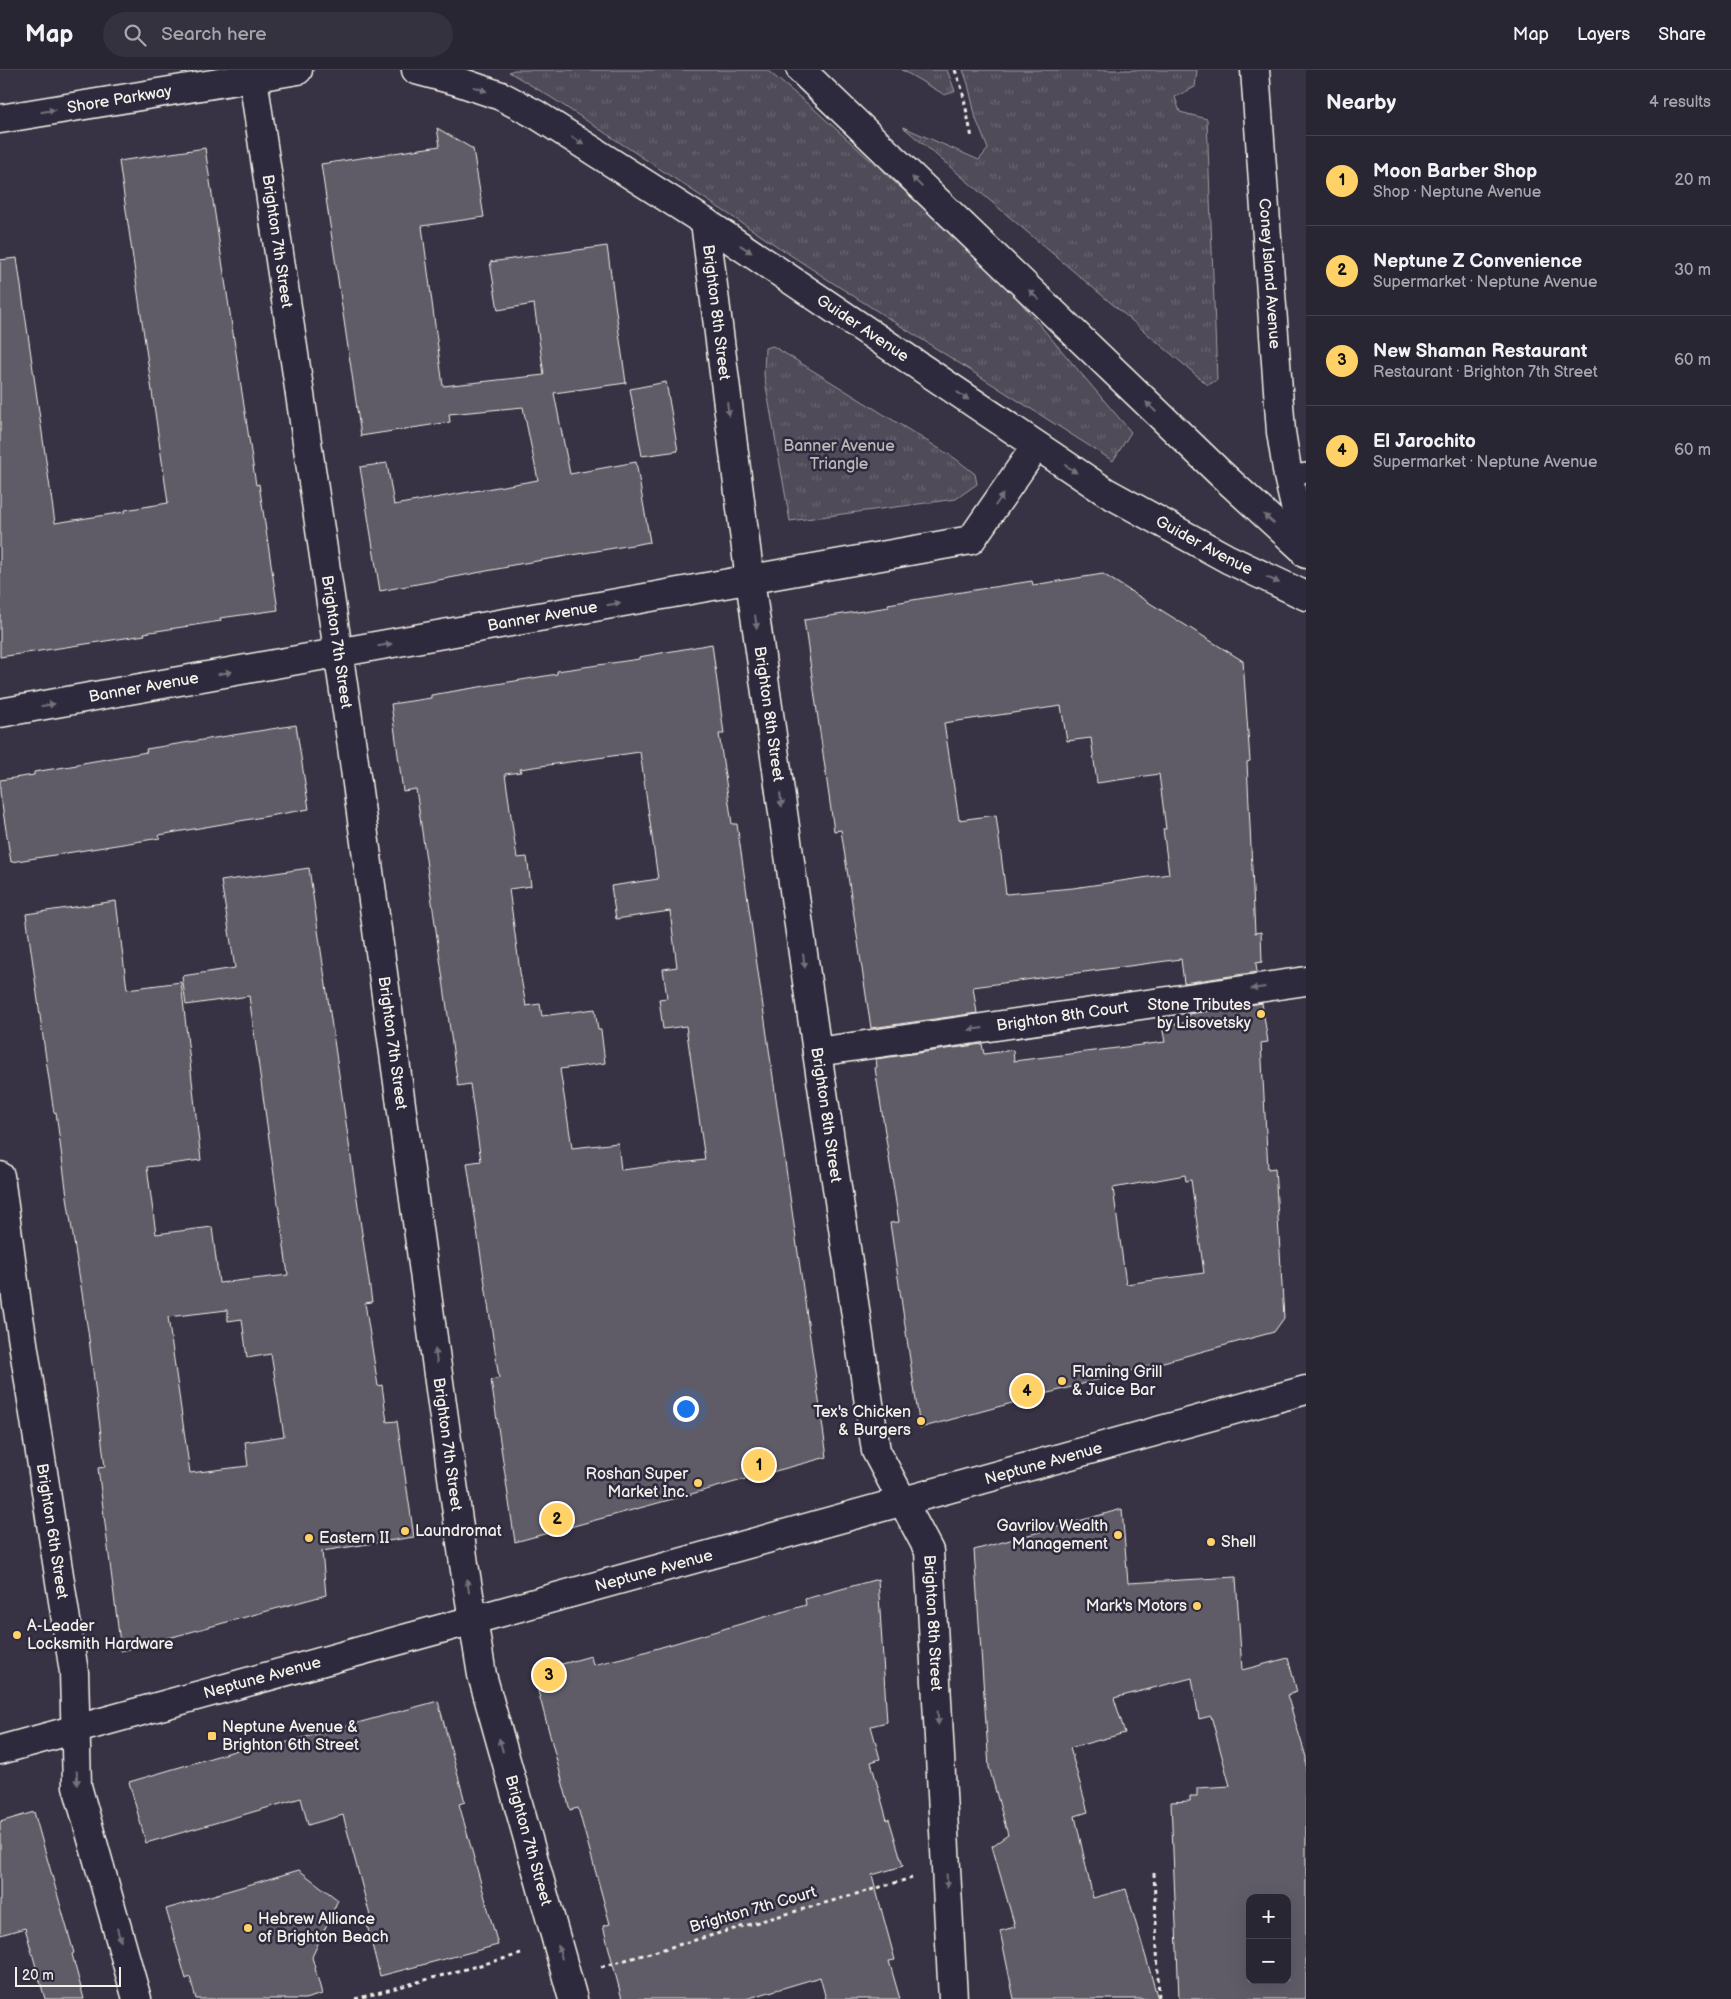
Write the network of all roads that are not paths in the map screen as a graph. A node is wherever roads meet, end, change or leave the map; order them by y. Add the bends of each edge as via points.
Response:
1 (298, 70) edge
2 (416, 70) edge
3 (801, 70) edge
4 (1255, 70) edge
5 (253, 78) junction
6 (0, 119) edge
7 (705, 222) junction
8 (1036, 446) junction
9 (1297, 474) edge
10 (1306, 553) edge
11 (750, 580) junction
12 (1306, 596) edge
13 (338, 653) junction
14 (0, 713) edge
15 (1306, 981) edge
16 (817, 1052) junction
17 (0, 1176) edge
18 (9, 1307) edge
19 (1306, 1390) edge
20 (903, 1501) junction
21 (473, 1619) junction
22 (76, 1729) junction
23 (0, 1750) edge
24 (137, 1999) edge
25 (573, 1999) edge
26 (954, 1999) edge

1 - 5 main road, Shore Parkway
2 -> 7 main road, Guider Avenue via 501,96 537,115
10 -> 3 main road
4 - 9 main road, Coney Island Avenue via 1281,432
6 -> 5 main road, Shore Parkway
5 - 13 main road, Brighton 7th Street
7 -> 8 main road, Guider Avenue
7 -> 11 main road, Brighton 8th Street
11 -> 8 main road, Banner Avenue via 972,540
8 -> 12 main road, Guider Avenue via 1106,492
9 - 10 main road, Coney Island Avenue
13 -> 11 main road, Banner Avenue
11 -> 16 main road, Brighton 8th Street
14 -> 13 main road, Banner Avenue
21 -> 13 main road, Brighton 7th Street
15 -> 16 main road, Brighton 8th Court
16 - 20 main road, Brighton 8th Street via 876,1451
17 - 18 main road, Brighton 6th Street
18 - 22 main road, Brighton 6th Street via 74,1672
19 - 20 main road, Neptune Avenue
20 - 21 main road, Neptune Avenue
20 -> 26 main road, Brighton 8th Street via 929,1551
21 - 22 main road, Neptune Avenue
25 -> 21 main road, Brighton 7th Street via 482,1675
22 - 23 main road, Neptune Avenue
22 -> 24 main road, Brighton 6th Street via 78,1786

